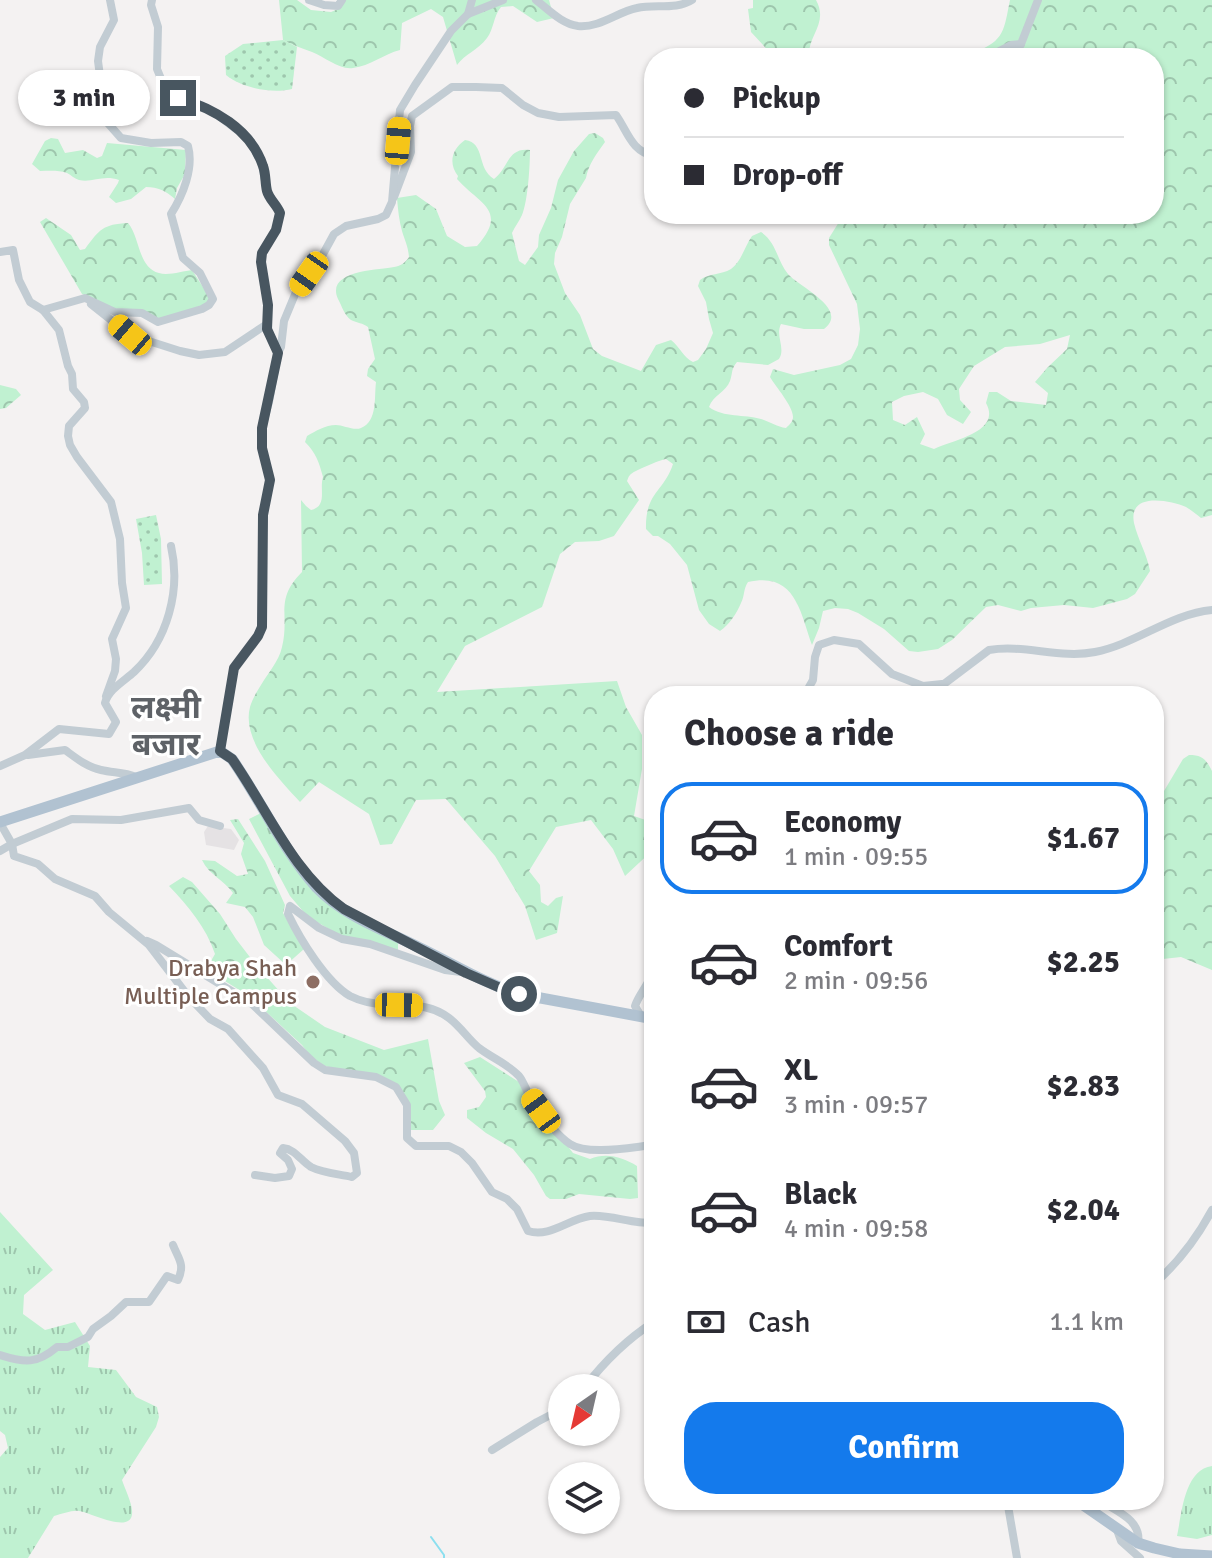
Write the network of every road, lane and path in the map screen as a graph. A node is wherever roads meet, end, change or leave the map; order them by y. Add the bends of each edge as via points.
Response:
1 (110, 0) edge
2 (152, 0) edge
3 (309, 0) edge
4 (342, 0) edge
5 (472, 0) edge
6 (503, 0) edge
7 (536, 0) edge
8 (692, 0) edge
9 (1038, 0) edge
10 (468, 14) junction
11 (1021, 44) junction
12 (1005, 48) edge
13 (1019, 48) edge
14 (644, 153) edge
15 (392, 202) junction
16 (0, 252) edge
17 (85, 298) junction
18 (43, 310) junction
19 (267, 324) junction
20 (278, 353) junction
21 (171, 546) dead end
22 (1212, 610) edge
23 (943, 683) junction
24 (810, 686) edge
25 (923, 686) edge
26 (923, 686) edge
27 (940, 686) edge
28 (106, 696) junction
29 (220, 751) junction
30 (25, 755) junction
31 (0, 766) edge
32 (136, 777) junction
33 (0, 823) edge
34 (220, 826) dead end
35 (12, 844) junction
36 (0, 851) edge
37 (142, 939) junction
38 (466, 973) junction
39 (644, 989) edge
40 (641, 1016) junction
41 (644, 1017) edge
42 (644, 1146) edge
43 (255, 1175) dead end
44 (1212, 1210) edge
45 (644, 1224) edge
46 (173, 1245) dead end
47 (1164, 1276) edge
48 (644, 1328) edge
49 (0, 1355) edge
50 (595, 1374) edge
51 (548, 1416) edge
52 (492, 1450) dead end
53 (1009, 1510) edge
54 (1092, 1510) edge
55 (1115, 1510) edge
56 (1115, 1525) junction
57 (1138, 1543) junction
58 (1212, 1556) edge
59 (1017, 1558) edge
60 (1140, 1558) edge

1 - 17 street via 114,20 98,61 106,121 121,138 188,146 189,170 171,214 183,258 200,273 213,299 202,309 158,322
2 - 19 street via 158,27 157,69 164,86 249,139 265,170 267,192 280,213 261,256
3 - 4 street via 338,6
5 - 10 street
6 - 10 street
7 - 8 street via 577,26 599,24 623,11
9 - 11 street
10 - 15 street via 451,31 400,110
11 - 12 street
11 - 13 street
14 - 15 street via 632,144 616,115 559,117 538,113 502,88 452,87 412,116 411,152
15 - 20 street via 386,215 334,234 296,292
16 - 18 street via 13,250 30,302
17 - 18 street
17 - 19 street via 130,335 199,355 225,352
18 - 28 street via 59,330 73,389 84,402 85,408 69,426 70,445 111,502 120,539 126,608 112,639 115,671
19 - 20 street
20 - 29 street via 262,428 270,480 263,515 262,627 234,668
21 - 28 street via 172,594 157,645
22 - 23 street via 1176,619 1098,652 989,650
23 - 25 street
23 - 27 street
24 - 26 street via 816,650 834,640 859,644 892,674
28 - 30 street via 116,722 109,734 59,729
29 - 32 main road
29 - 38 main road via 232,759 321,891 344,909
30 - 31 street
30 - 32 street via 65,750 90,767
32 - 33 main road
33 - 35 street
34 - 35 street via 199,820 189,808 121,820 72,819
35 - 36 street
35 - 37 street via 14,856 95,896
37 - 43 street via 188,996 263,1068 278,1095 302,1104 345,1141 354,1153 357,1173 352,1177 311,1167 283,1148 280,1153 292,1169 289,1176
37 - 45 street via 251,1003 325,1070 376,1077 396,1087 407,1105 407,1138 416,1146 449,1146 461,1152 492,1192 517,1209 528,1231 550,1232 604,1215
38 - 40 main road via 519,994
38 - 42 street via 342,939 290,906 288,914 298,935 346,994 439,1011 519,1077 551,1125 571,1144 598,1150
39 - 40 street via 635,1006
40 - 41 main road
44 - 47 street
46 - 49 street via 182,1265 178,1280 167,1276 149,1302 126,1302 88,1337 57,1347 39,1360
48 - 50 street
51 - 52 street
53 - 59 street
54 - 56 main road
55 - 57 street via 1137,1526
56 - 57 main road
56 - 60 street via 1121,1541
57 - 58 main road

